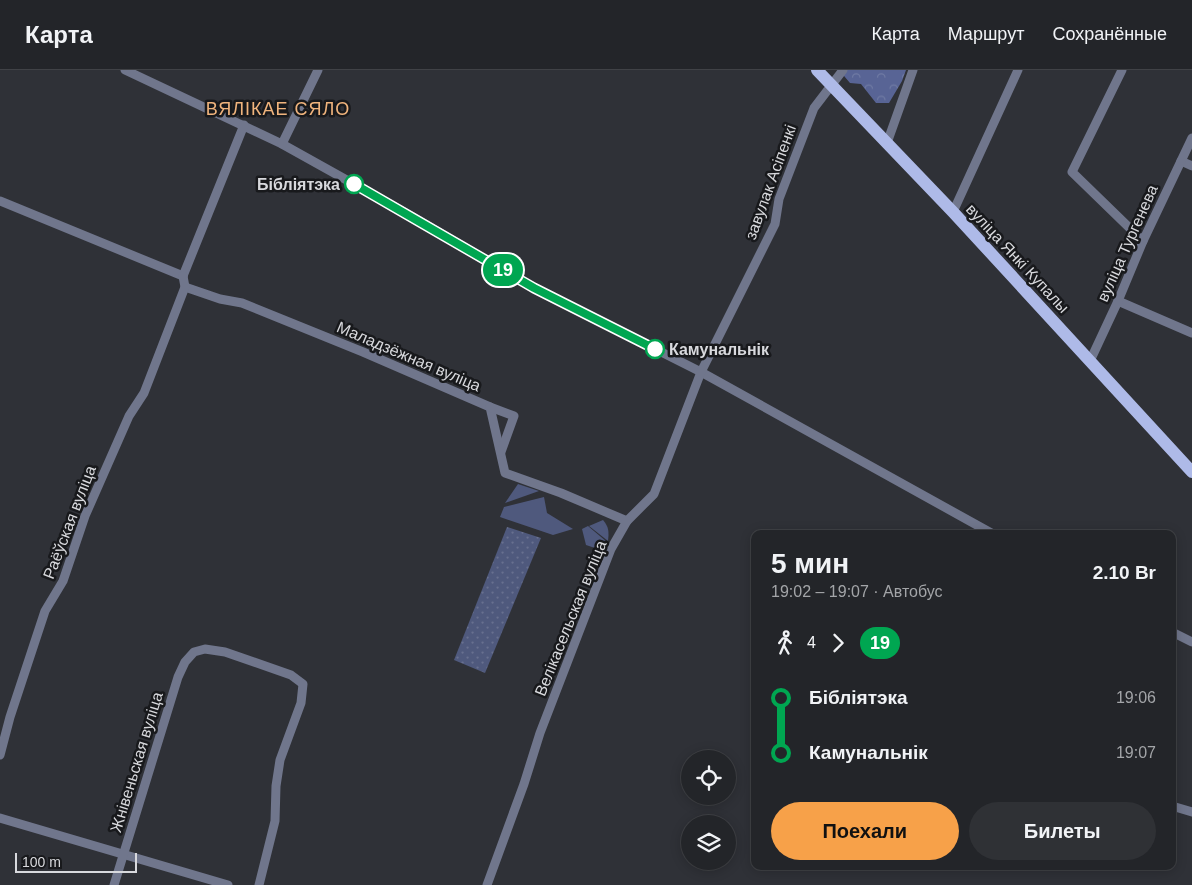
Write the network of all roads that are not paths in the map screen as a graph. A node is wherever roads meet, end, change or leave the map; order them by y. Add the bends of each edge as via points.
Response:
1 (125, 70) edge
2 (318, 70) edge
3 (817, 70) edge
4 (843, 70) edge
5 (913, 70) edge
6 (1018, 70) edge
7 (1122, 70) edge
8 (830, 85) junction
9 (244, 125) junction
10 (1192, 138) edge
11 (887, 143) junction
12 (282, 144) junction
13 (1181, 161) junction
14 (1192, 166) edge
15 (0, 201) edge
16 (953, 212) junction
17 (1143, 241) junction
18 (184, 276) junction
19 (185, 287) junction
20 (1118, 301) junction
21 (1192, 333) edge
22 (1090, 360) junction
23 (701, 372) junction
24 (490, 407) junction
25 (500, 452) junction
26 (1192, 472) edge
27 (628, 522) junction
28 (986, 530) edge
29 (1176, 634) edge
30 (1192, 642) edge
31 (0, 713) edge
32 (10, 717) junction
33 (0, 755) edge
34 (1176, 807) edge
35 (1192, 812) edge
36 (0, 818) edge
37 (124, 855) junction
38 (114, 885) edge
39 (228, 885) edge
40 (259, 885) edge
41 (487, 885) edge

1 - 9 street
2 - 12 street
3 - 8 main road, вуліца Янкі Купалы
4 - 8 street, завулак Асіпенкі
5 - 11 street
6 - 16 street
7 - 17 street via 1072,172
8 - 11 main road, вуліца Янкі Купалы
8 - 23 street, завулак Асіпенкі via 814,108 795,156 779,199 775,224
9 - 12 street
9 - 18 street
10 - 13 street, вуліца Тургенева
11 - 16 main road, вуліца Янкі Купалы
12 - 23 street via 534,288
13 - 14 street
13 - 17 street, вуліца Тургенева
15 - 18 street
16 - 22 main road, вуліца Янкі Купалы
17 - 20 street, вуліца Тургенева
18 - 19 street, Раёўская вуліца
19 - 24 street, Маладзёжная вуліца via 242,303
19 - 32 street, Раёўская вуліца via 144,393 129,416 85,516 63,581 45,611
20 - 21 street
20 - 22 street, вуліца Тургенева
22 - 26 main road, вуліца Янкі Купалы
23 - 27 street, Велікасельская вуліца via 654,494
23 - 28 street
24 - 25 street, Маладзёжная вуліца
24 - 25 street via 514,416
25 - 27 street, Маладзёжная вуліца via 505,473
27 - 41 street, Велікасельская вуліца via 612,550 540,733
29 - 30 street
31 - 32 street
32 - 33 street, Раёўская вуліца
34 - 35 street
36 - 37 street
37 - 38 street, Жнівеньская вуліца
37 - 39 street
37 - 40 street, Жнівеньская вуліца via 185,662 194,652 205,649 225,652 291,675 303,684 301,703 280,760 276,821

